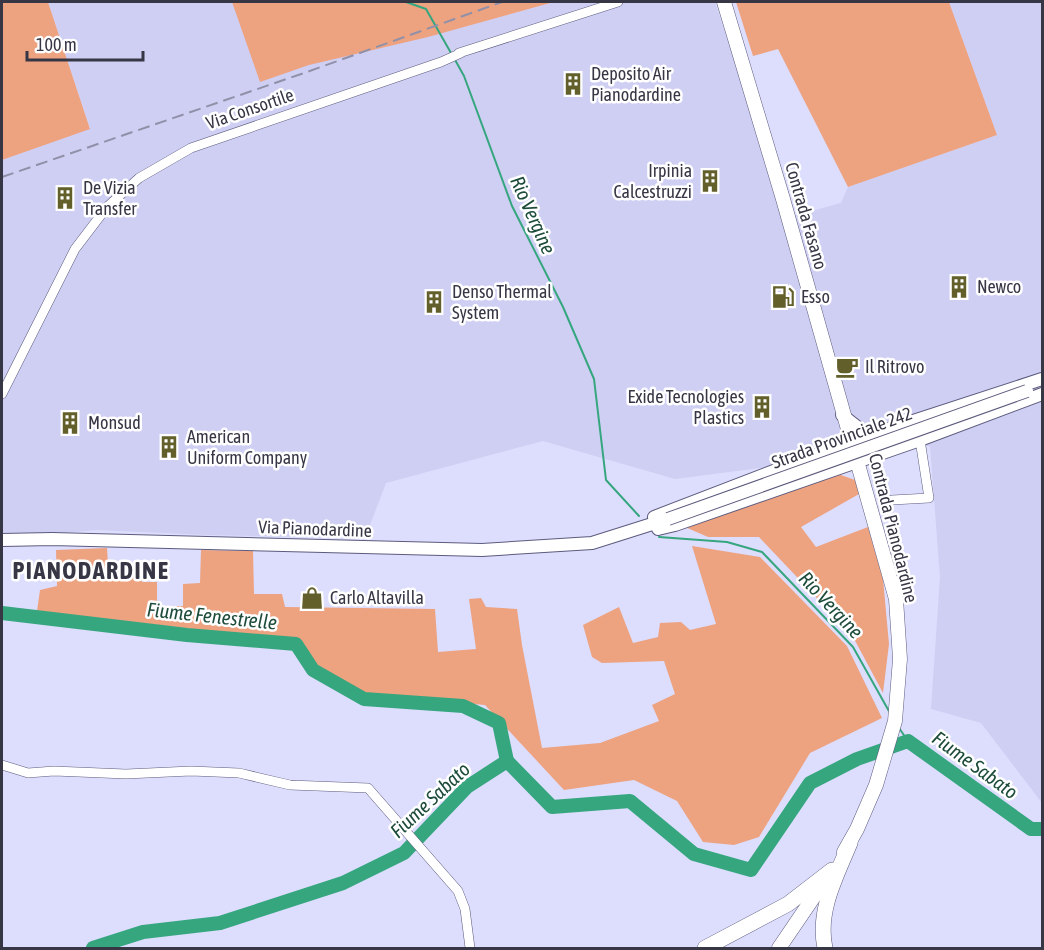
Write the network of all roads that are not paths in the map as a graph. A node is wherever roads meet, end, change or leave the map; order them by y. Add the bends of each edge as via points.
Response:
1 (618, 2) edge
2 (724, 2) edge
3 (1042, 379) edge
4 (1042, 386) edge
5 (2, 394) edge
6 (1042, 394) edge
7 (844, 418) junction
8 (876, 433) junction
9 (920, 440) junction
10 (852, 441) junction
11 (825, 453) junction
12 (876, 456) junction
13 (858, 462) junction
14 (841, 468) junction
15 (864, 483) junction
16 (892, 500) dead end
17 (627, 533) junction
18 (2, 540) edge
19 (2, 765) edge
20 (850, 843) junction
21 (832, 870) junction
22 (470, 948) edge
23 (705, 948) edge
24 (779, 948) edge
25 (825, 948) edge

1 - 5 street, Via Consortile via 190,148 140,178 107,207 75,249
2 - 7 main road, Contrada Fasano
3 - 8 street
4 - 17 street, Strada Provinciale 242, bridge
6 - 9 street
7 - 8 street via 861,430
7 - 10 main road, Contrada Fasano
7 - 11 street via 836,441
8 - 10 street
9 - 12 street
9 - 16 street via 929,498
10 - 11 street
10 - 13 main road, Contrada Pianodardine
11 - 17 street via 660,514
12 - 13 street
12 - 15 street
13 - 14 street
13 - 15 main road, Contrada Pianodardine
14 - 15 street
14 - 17 street via 675,525
15 - 20 main road, Contrada Pianodardine via 896,599 900,659 896,721 876,785
17 - 18 street, Via Pianodardine via 592,543 482,550
19 - 22 street via 28,773 191,771 239,774 290,785 368,788 458,891
20 - 21 main road, Contrada Pianodardine
20 - 25 highway via 825,907 821,933
21 - 23 highway via 788,904
21 - 24 main road, Contrada Pianodardine

